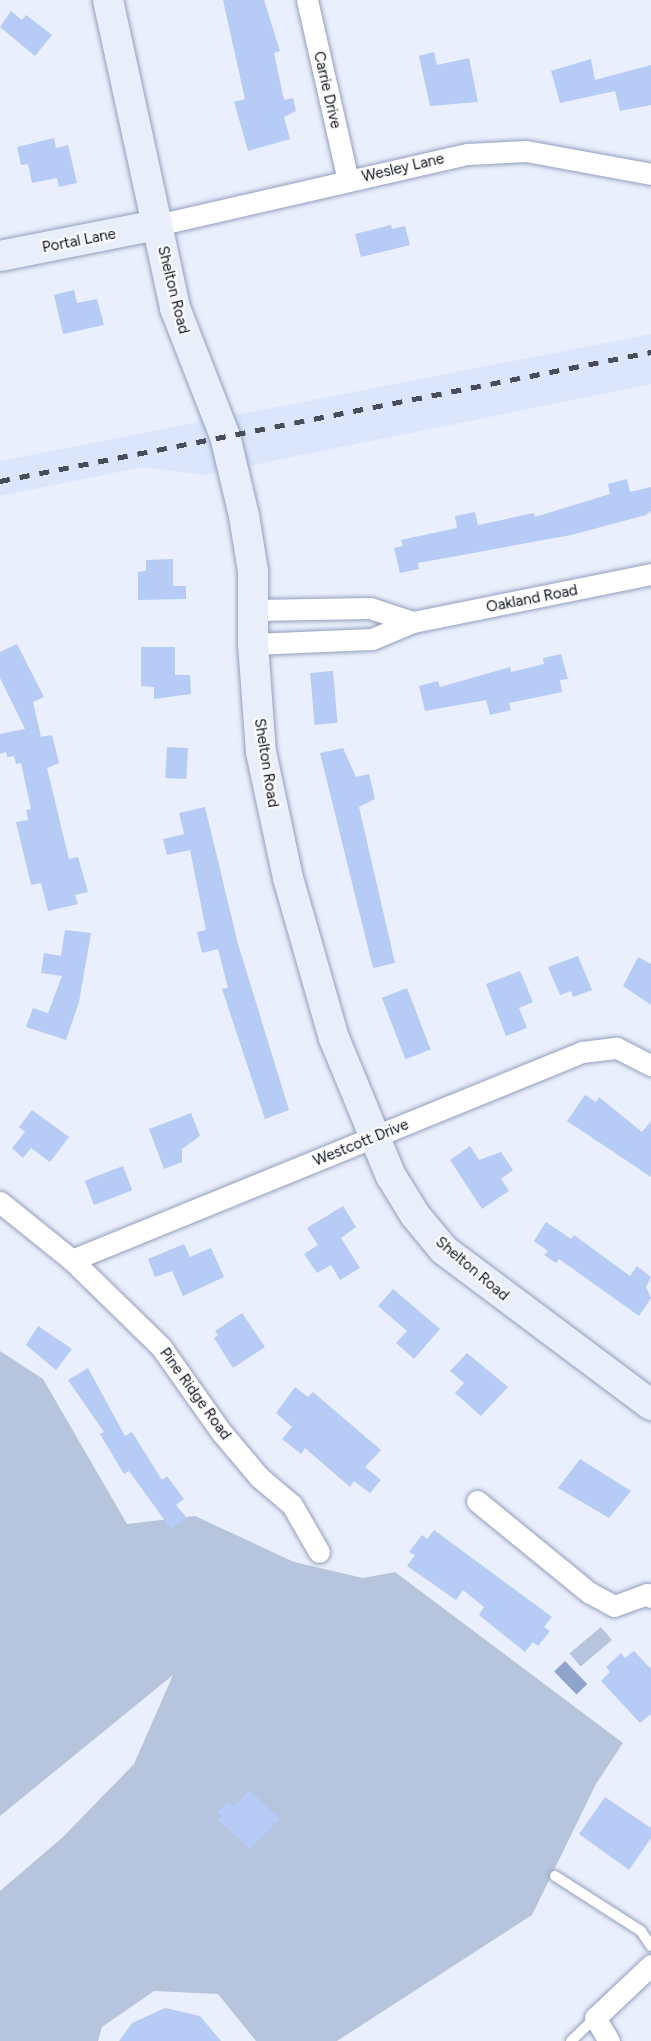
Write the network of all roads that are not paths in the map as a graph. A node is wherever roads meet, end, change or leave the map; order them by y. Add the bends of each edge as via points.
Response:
1 (108, 0) edge
2 (307, 0) edge
3 (651, 174) edge
4 (348, 180) junction
5 (157, 225) junction
6 (0, 256) edge
7 (651, 574) edge
8 (254, 610) junction
9 (413, 622) junction
10 (253, 644) junction
11 (651, 1065) edge
12 (374, 1138) junction
13 (0, 1202) edge
14 (72, 1260) junction
15 (651, 1405) edge
16 (477, 1501) dead end
17 (319, 1552) dead end
18 (650, 1594) edge
19 (555, 1876) dead end
20 (651, 1946) edge
21 (651, 1965) edge
22 (596, 2018) junction
23 (571, 2041) edge
24 (609, 2041) edge

1 - 5 street, Shelton Road
2 - 4 street, Carrie Drive
3 - 4 street, Wesley Lane via 526,151 468,154
4 - 5 street, Wesley Lane
5 - 6 street, Portal Lane
5 - 8 street, Shelton Road via 175,308 219,419 238,489 251,552
7 - 9 street, Oakland Road
8 - 9 street, Oakland Road via 370,608
8 - 10 street, Shelton Road
9 - 10 street, Oakland Road via 372,639
10 - 12 street, Shelton Road via 261,752 288,878 334,1038
11 - 12 street, Westcott Drive via 617,1048 582,1052
12 - 14 street, Westcott Drive
12 - 15 street, Shelton Road via 415,1215 444,1250
13 - 14 street, Pine Ridge Road
14 - 17 street, Pine Ridge Road via 161,1347 259,1477 292,1505
16 - 18 street via 590,1593 614,1606
19 - 20 lane via 641,1931
21 - 22 street
22 - 23 lane
22 - 24 street

